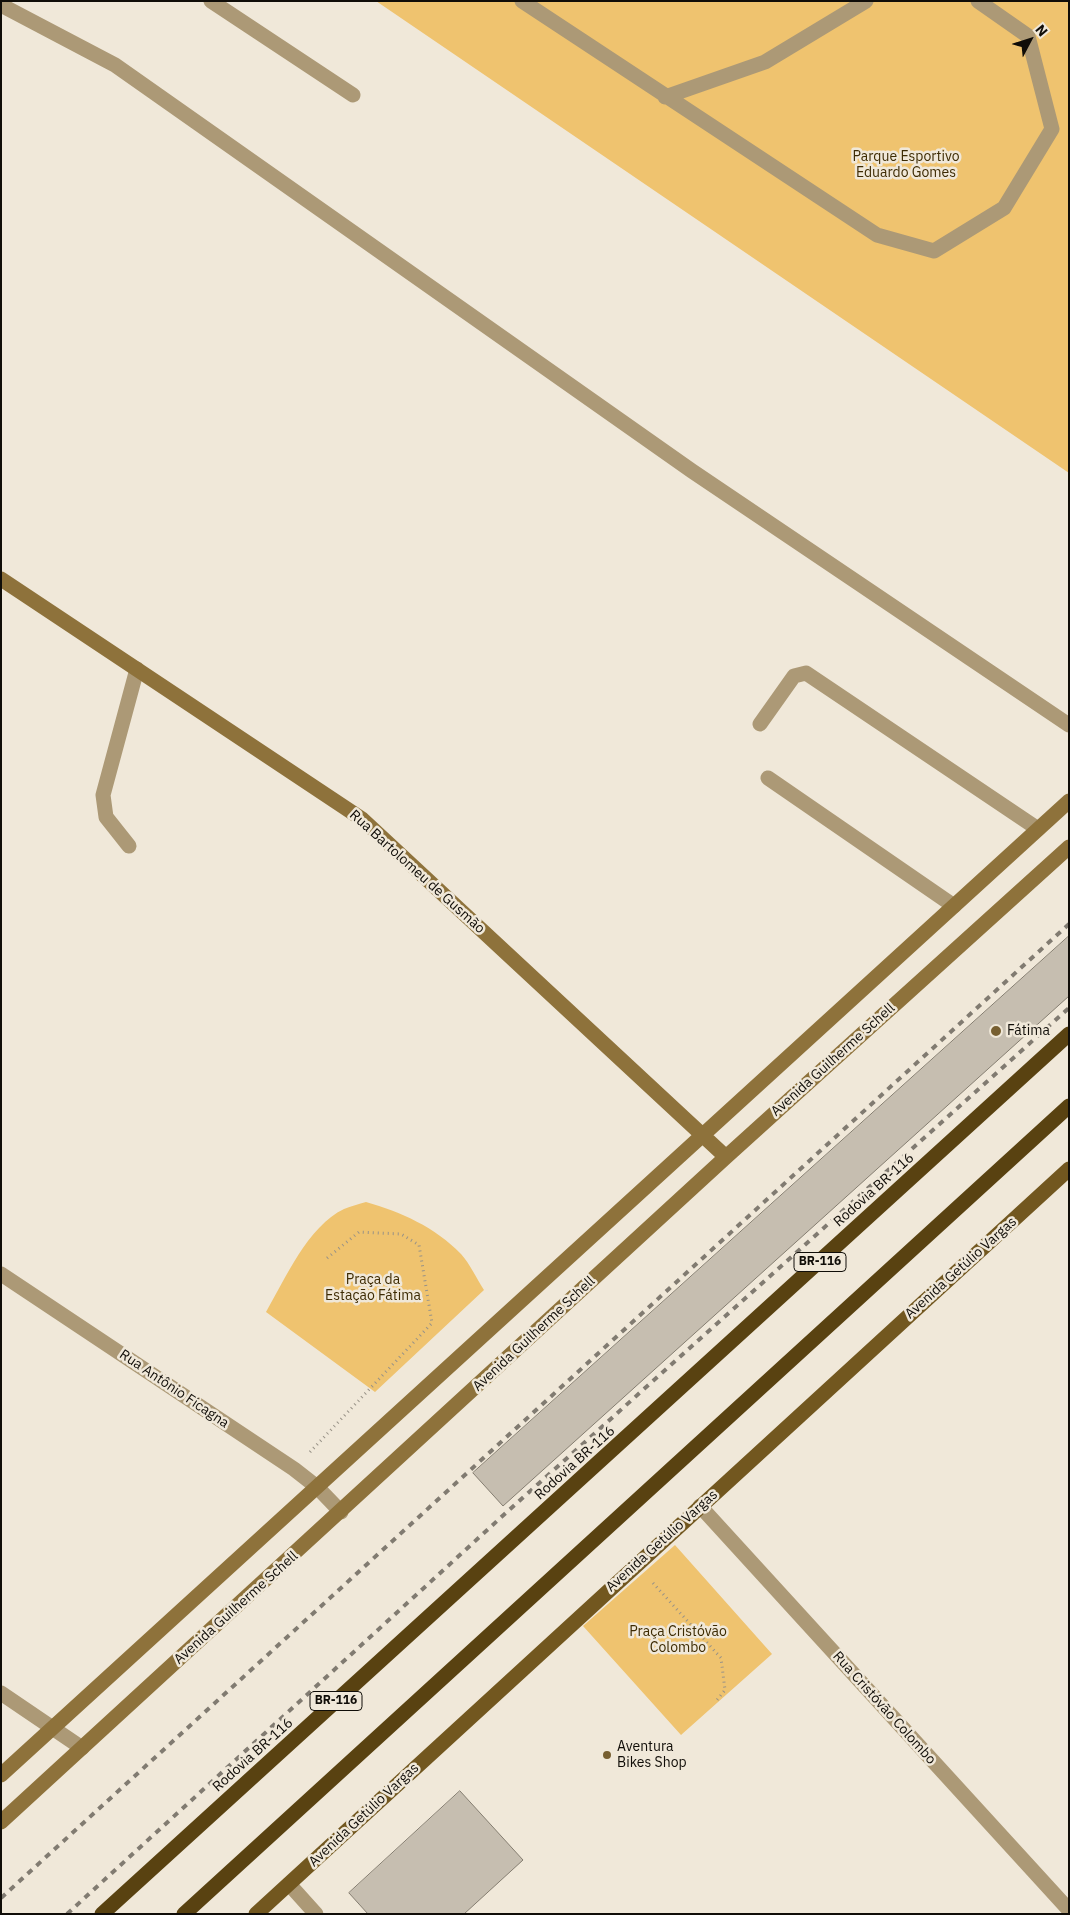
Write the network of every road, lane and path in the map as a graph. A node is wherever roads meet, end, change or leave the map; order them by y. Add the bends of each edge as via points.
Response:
1 (211, 1) edge
2 (522, 1) edge
3 (866, 1) edge
4 (978, 1) edge
5 (1, 5) edge
6 (353, 95) dead end
7 (665, 97) junction
8 (1, 579) edge
9 (137, 669) junction
10 (760, 724) dead end
11 (1069, 724) edge
12 (768, 778) dead end
13 (1069, 801) edge
14 (1038, 829) junction
15 (129, 846) dead end
16 (1069, 847) edge
17 (954, 906) junction
18 (1069, 1034) edge
19 (1069, 1106) edge
20 (701, 1135) junction
21 (726, 1157) junction
22 (1069, 1169) edge
23 (326, 1259) dead end
24 (1, 1274) edge
25 (294, 1469) junction
26 (317, 1487) junction
27 (700, 1506) junction
28 (341, 1512) junction
29 (636, 1564) junction
30 (1, 1693) edge
31 (717, 1700) dead end
32 (53, 1728) junction
33 (82, 1748) junction
34 (1, 1775) edge
35 (1, 1822) edge
36 (289, 1884) junction
37 (1069, 1910) edge
38 (102, 1914) edge
39 (184, 1914) edge
40 (256, 1914) edge
41 (316, 1914) edge

1 - 6 street
2 - 7 street
3 - 7 street via 766,62
4 - 7 street via 1028,36 1052,129 1004,208 934,251 877,235
5 - 11 street via 115,65 700,476
8 - 9 main road, Rua Bartolomeu de Gusmão
9 - 15 street via 103,795 106,817
9 - 20 main road, Rua Bartolomeu de Gusmão via 362,819
10 - 14 street via 794,676 806,673
12 - 17 street
13 - 14 main road
14 - 17 main road
16 - 21 main road, Avenida Guilherme Schell
17 - 20 main road
18 - 38 highway, Rodovia BR-116 / BR-116
19 - 39 highway
20 - 21 main road, Rua Bartolomeu de Gusmão
20 - 26 main road
21 - 28 main road, Avenida Guilherme Schell
22 - 27 main road, Avenida Getúlio Vargas
23 - 25 path via 359,1232 401,1234 419,1245 432,1323
24 - 25 street, Rua Antônio Ficagna
25 - 26 street, Rua Antônio Ficagna
26 - 28 street, Rua Antônio Ficagna
26 - 32 main road
27 - 29 main road, Avenida Getúlio Vargas
27 - 37 street, Rua Cristóvão Colombo
28 - 33 main road, Avenida Guilherme Schell
29 - 31 path via 721,1658 725,1690
29 - 36 main road, Avenida Getúlio Vargas
30 - 32 street
32 - 33 street
32 - 34 main road
33 - 35 main road, Avenida Guilherme Schell
36 - 40 main road, Avenida Getúlio Vargas
36 - 41 street

